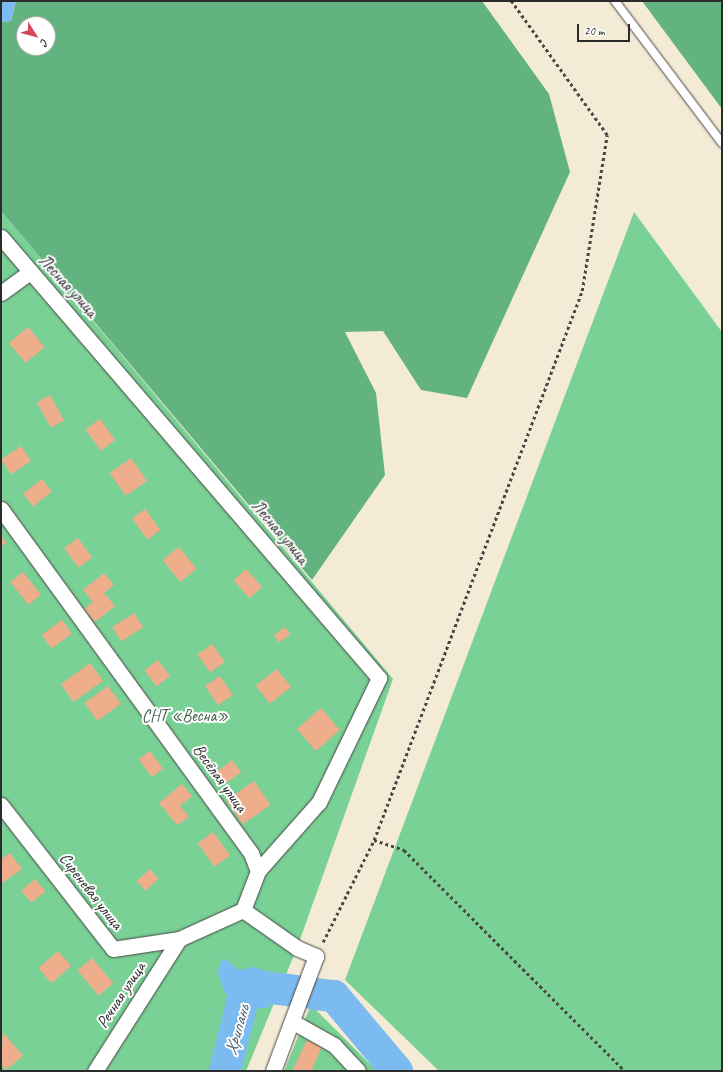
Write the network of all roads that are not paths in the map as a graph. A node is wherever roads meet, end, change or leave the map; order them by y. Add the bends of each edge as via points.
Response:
1 (615, 1) edge
2 (722, 143) edge
3 (1, 238) edge
4 (30, 272) junction
5 (1, 293) edge
6 (1, 510) edge
7 (1, 805) edge
8 (258, 871) junction
9 (243, 910) junction
10 (179, 939) junction
11 (293, 1022) junction
12 (95, 1071) edge
13 (274, 1071) edge
14 (358, 1071) edge

1 - 2 lane
3 - 4 street, Лесная улица
4 - 5 street
4 - 8 street, Лесная улица via 379,678 319,802
6 - 8 street, Весёлая улица via 251,853
7 - 10 street, Сиреневая улица via 113,949
8 - 9 street
9 - 10 street, Сиреневая улица
9 - 11 street via 297,948 316,956
10 - 12 street, Речная улица
11 - 13 street
11 - 14 street via 334,1045

